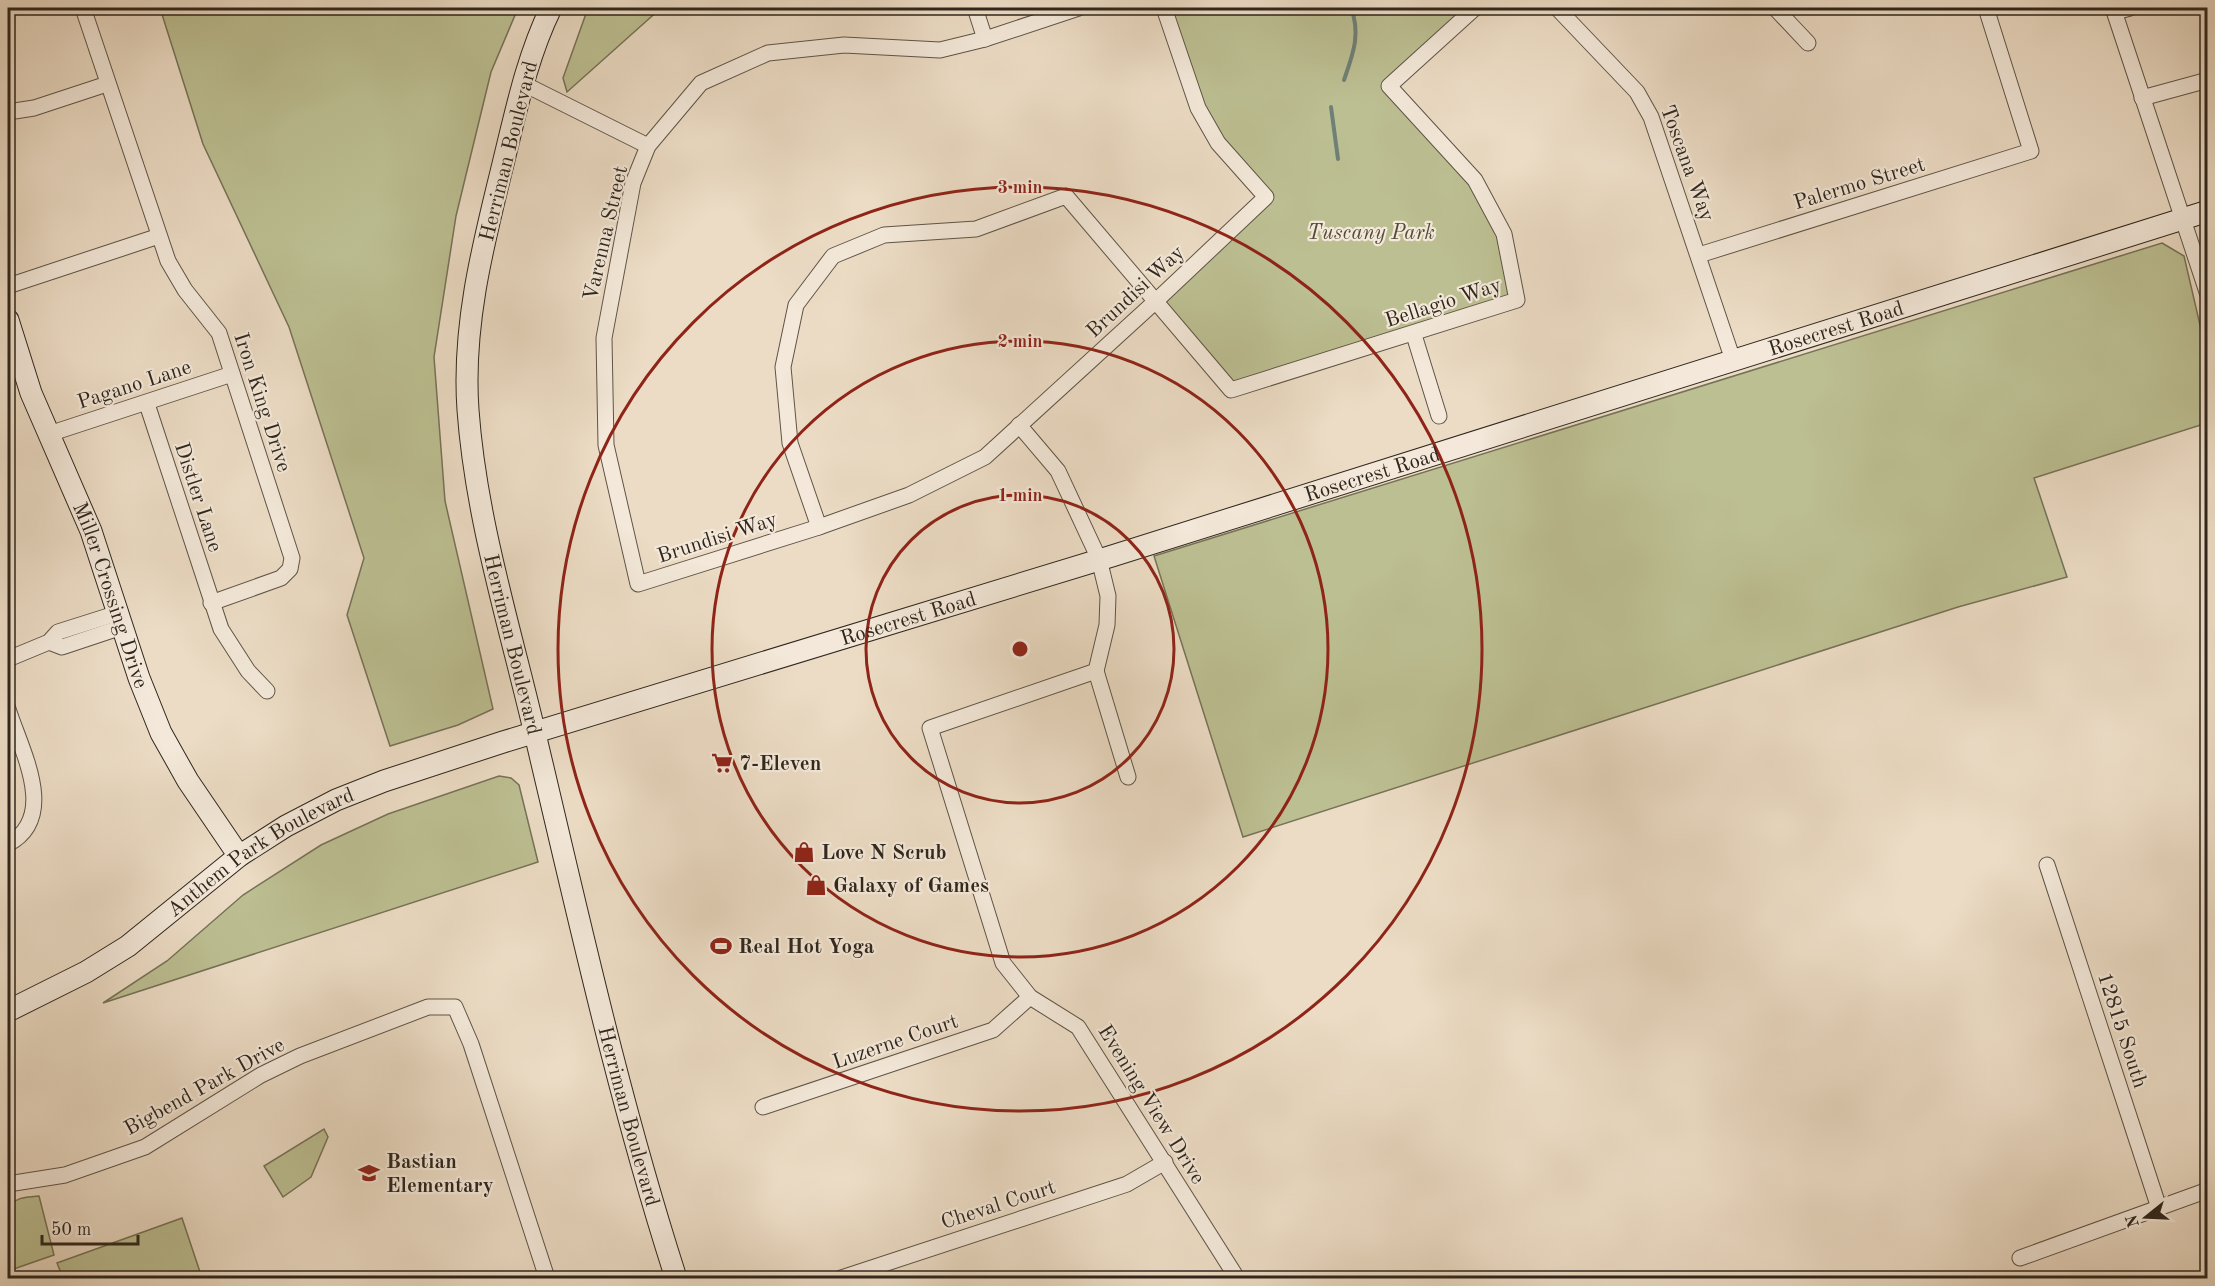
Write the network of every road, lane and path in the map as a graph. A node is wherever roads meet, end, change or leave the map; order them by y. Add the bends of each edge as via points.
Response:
1 (83, 8) edge
2 (551, 8) edge
3 (975, 8) edge
4 (1079, 8) edge
5 (1164, 8) edge
6 (1475, 8) edge
7 (1557, 8) edge
8 (1775, 8) edge
9 (1986, 8) edge
10 (2120, 9) edge
11 (985, 39) junction
12 (1808, 43) dead end
13 (2208, 80) edge
14 (522, 83) junction
15 (107, 84) junction
16 (2142, 98) junction
17 (8, 112) edge
18 (648, 146) junction
19 (2208, 211) edge
20 (2181, 218) junction
21 (159, 236) junction
22 (1699, 255) junction
23 (8, 286) edge
24 (2208, 295) edge
25 (1157, 300) junction
26 (8, 320) edge
27 (1414, 335) junction
28 (1733, 360) junction
29 (232, 374) junction
30 (147, 404) junction
31 (1438, 416) dead end
32 (1019, 425) junction
33 (49, 434) junction
34 (819, 527) junction
35 (1100, 560) junction
36 (638, 584) joint
37 (211, 603) junction
38 (120, 620) junction
39 (8, 658) edge
40 (1095, 671) junction
41 (267, 691) dead end
42 (8, 709) edge
43 (535, 732) junction
44 (1128, 777) dead end
45 (8, 844) edge
46 (239, 856) junction
47 (2047, 865) dead end
48 (1030, 997) junction
49 (8, 1011) edge
50 (763, 1107) dead end
51 (1165, 1162) junction
52 (8, 1184) edge
53 (2208, 1190) edge
54 (2159, 1208) junction
55 (2020, 1258) dead end
56 (548, 1278) edge
57 (676, 1278) edge
58 (841, 1278) edge
59 (1237, 1278) edge

1 - 15 street, Iron King Drive
2 - 14 main road, Herriman Boulevard
3 - 11 street
4 - 11 street, Varenna Street
5 - 25 street, Brundisi Way via 1198,108 1218,143 1266,197
6 - 27 street, Bellagio Way via 1389,86 1475,180 1504,234 1517,300
7 - 22 street, Toscana Way via 1637,92 1651,117
8 - 12 street
9 - 22 street, Palermo Street via 2031,151
10 - 16 street
11 - 18 street, Varenna Street via 940,50 844,45 768,53 700,83
13 - 16 street
14 - 18 street
14 - 43 main road, Herriman Boulevard via 476,273 468,340 468,409 477,484
15 - 17 street via 34,108
15 - 21 street, Iron King Drive
16 - 20 street
18 - 36 street, Varenna Street via 633,183 604,338 606,445
19 - 20 main road, Rosecrest Road
20 - 24 street
20 - 28 main road, Rosecrest Road
21 - 23 street
21 - 29 street, Iron King Drive via 185,290 219,333
22 - 28 street, Toscana Way
25 - 27 street, Bellagio Way via 1231,390
25 - 32 street, Brundisi Way
25 - 34 street via 1066,196 976,229 884,235 833,256 796,305 783,367 790,443
26 - 33 main road, Miller Crossing Drive via 31,393
27 - 31 street
28 - 35 main road, Rosecrest Road
29 - 30 street, Pagano Lane
29 - 37 street, Iron King Drive via 292,558 290,569 282,578
30 - 33 street, Pagano Lane
30 - 37 street, Distler Lane
32 - 34 street, Brundisi Way via 985,457 909,495
32 - 35 street via 1058,471
33 - 38 main road, Miller Crossing Drive via 85,515
34 - 36 street, Brundisi Way
35 - 40 street via 1108,596 1107,625
35 - 43 main road, Rosecrest Road
37 - 41 street, Distler Lane via 221,629
38 - 39 street via 62,647 49,642
38 - 46 main road, Miller Crossing Drive via 161,733
40 - 44 street
40 - 48 street, Evening View Drive via 930,728 1003,963
42 - 45 street via 34,793 32,820
43 - 46 main road, Anthem Park Boulevard via 432,764 336,800
43 - 57 main road, Herriman Boulevard via 614,1061
46 - 49 main road, Anthem Park Boulevard via 128,946
47 - 54 street, 12815 South
48 - 50 street, Luzerne Court via 993,1030
48 - 51 street, Evening View Drive via 1078,1027
51 - 58 street, Cheval Court via 1127,1184
51 - 59 street, Evening View Drive
52 - 56 street, Bigbend Park Drive via 65,1175 144,1147 261,1075 300,1056 429,1007 455,1007 471,1044
53 - 54 street
54 - 55 street

